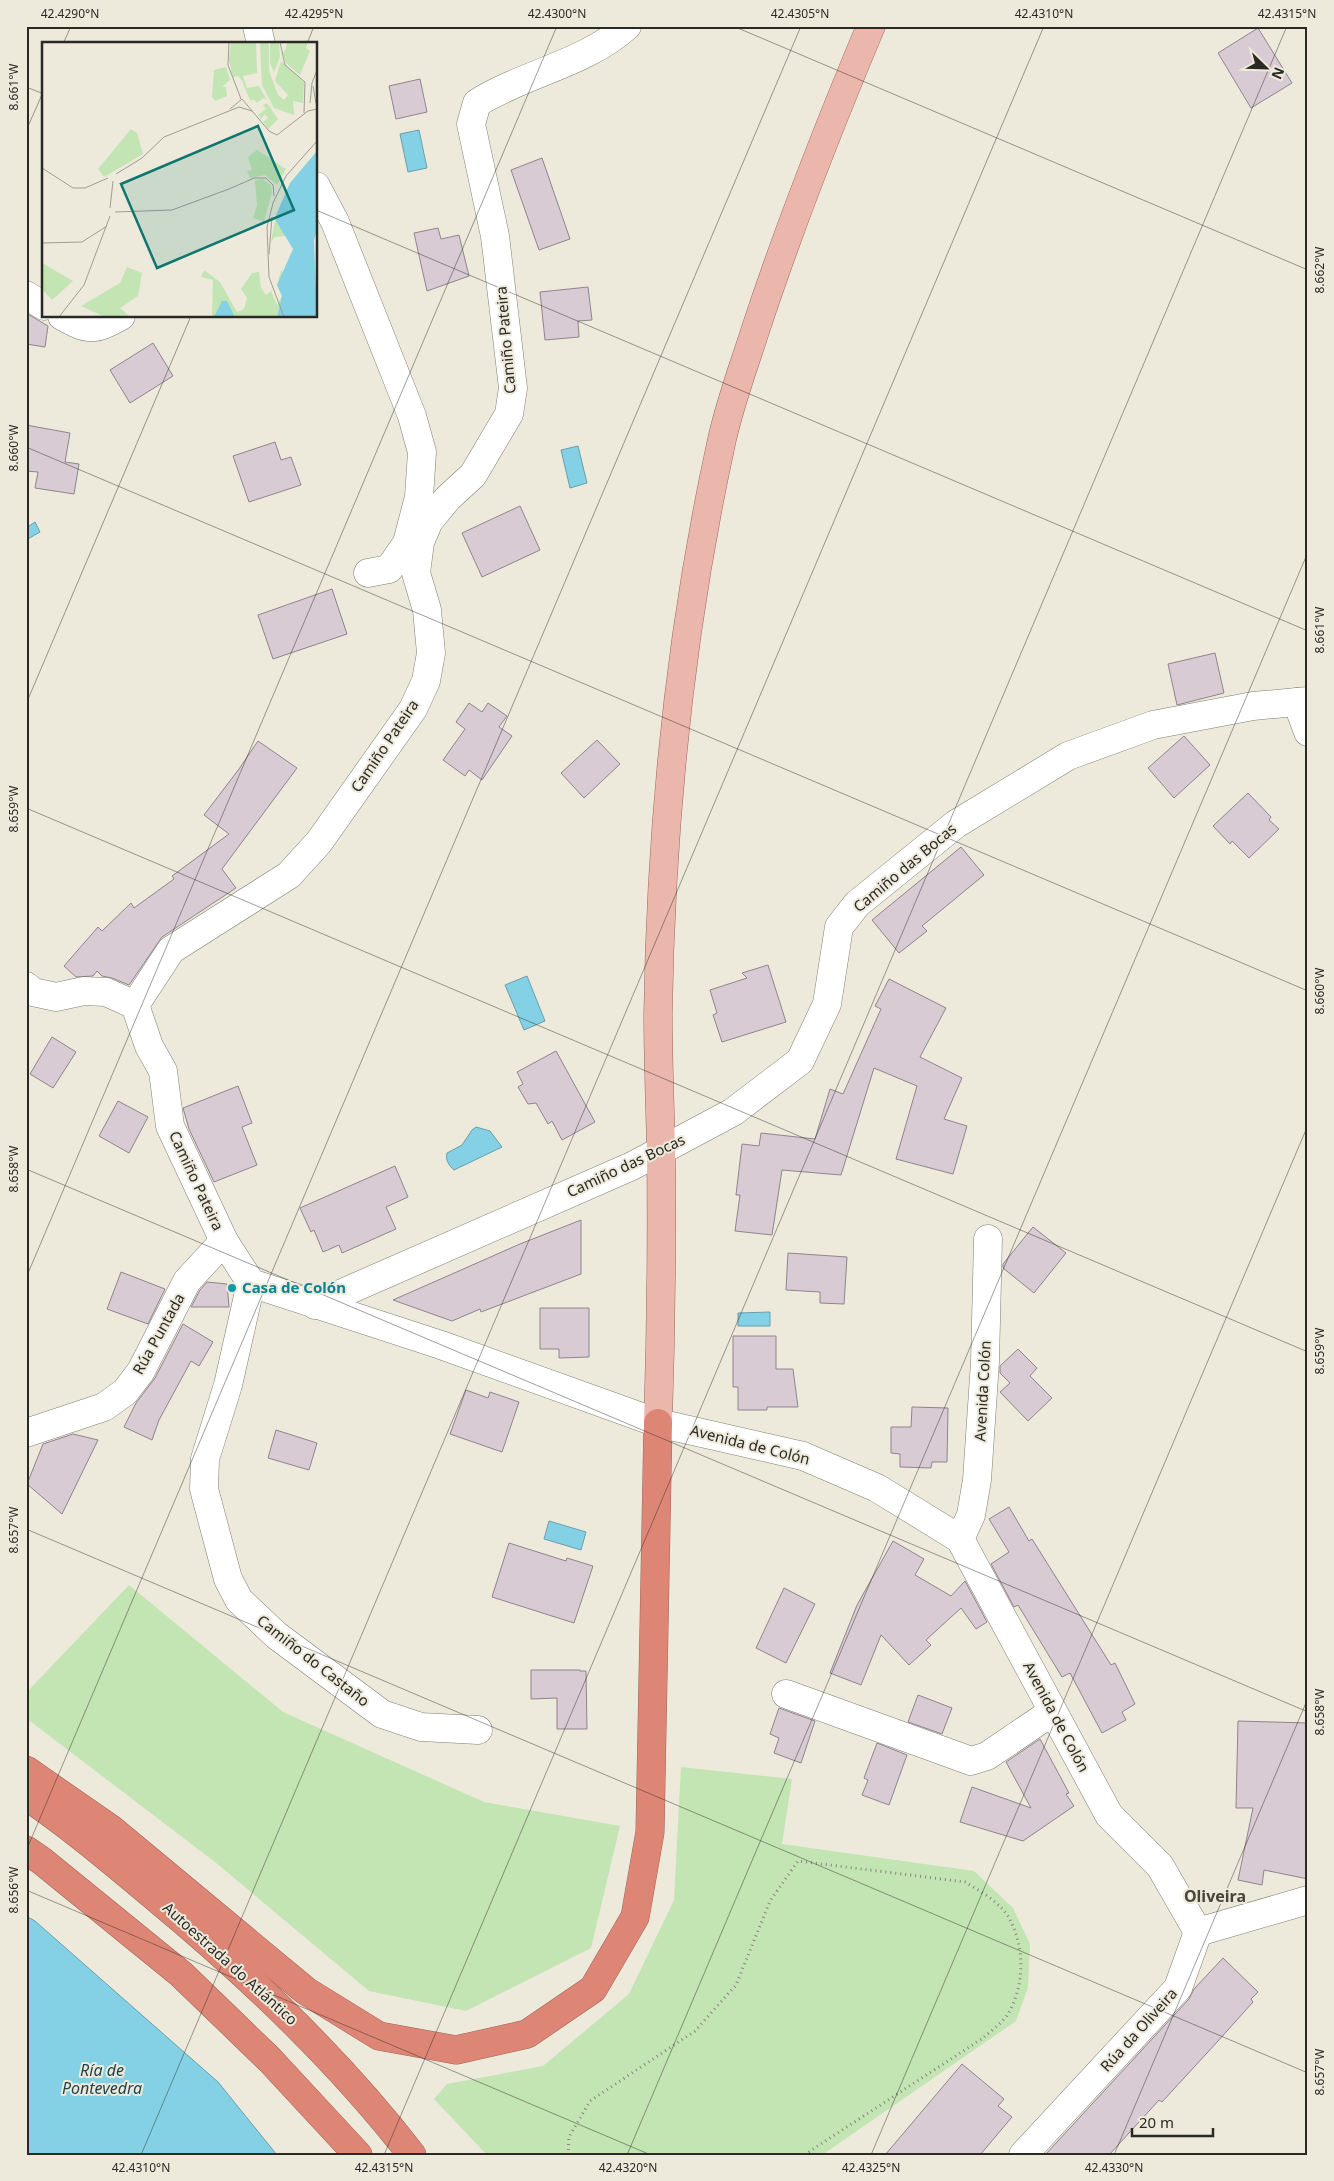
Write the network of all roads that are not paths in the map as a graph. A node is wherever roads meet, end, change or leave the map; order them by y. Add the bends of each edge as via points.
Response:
1 (258, 26) edge
2 (627, 26) edge
3 (871, 26) edge
4 (261, 42) edge
5 (318, 190) edge
6 (26, 295) edge
7 (42, 305) edge
8 (65, 318) edge
9 (118, 318) edge
10 (368, 573) dead end
11 (1302, 702) edge
12 (1308, 732) edge
13 (26, 986) edge
14 (135, 1005) junction
15 (661, 1151) junction
16 (988, 1240) dead end
17 (224, 1241) junction
18 (251, 1283) junction
19 (315, 1305) junction
20 (658, 1423) junction
21 (26, 1433) edge
22 (960, 1538) junction
23 (786, 1694) dead end
24 (1052, 1712) junction
25 (478, 1730) dead end
26 (26, 1770) edge
27 (26, 1796) edge
28 (26, 1850) edge
29 (1308, 1900) edge
30 (1198, 1932) junction
31 (358, 2155) edge
32 (412, 2155) edge
33 (1023, 2155) edge

1 - 4 street
2 - 14 street, Camiño Pateira via 592,52 532,75 477,103 471,124 494,236 513,388 509,414 473,475 429,521 420,542 416,573 428,610 430,653 426,681 413,709 319,842 289,876 171,950
3 - 15 main road via 818,154 769,289 722,440 703,532 685,648 667,821 658,1011
5 - 10 street via 346,250 412,416 422,452 419,497 407,543 389,569
6 - 7 street
8 - 9 street via 82,328 102,327
11 - 12 street
11 - 15 street, Camiño das Bocas via 1253,706 1153,726 1068,756 956,824 857,904 839,927 827,1004 800,1061 733,1112
13 - 14 street via 33,992 56,997 84,991 106,992
14 - 17 street, Camiño Pateira via 149,1046 163,1071 170,1126
15 - 19 street, Camiño das Bocas
15 - 20 main road
16 - 22 street, Avenida Colón via 985,1362 977,1480 972,1515
17 - 18 street
17 - 21 street, Rúa Puntada via 188,1281 141,1371 125,1392 104,1407
18 - 19 street, Avenida de Colón
18 - 25 street, Camiño do Castaño via 228,1385 205,1459 204,1489 228,1579 239,1600 276,1635 382,1714 421,1727
19 - 20 street, Avenida de Colón via 441,1345
20 - 22 street, Avenida de Colón via 803,1456 877,1488
20 - 26 highway via 650,1832 635,1917 593,1988 527,2034 456,2050 379,2036 306,1991 111,1829
22 - 24 street, Avenida de Colón
23 - 24 street via 971,1761 987,1756
24 - 30 street, Avenida de Colón via 1109,1815 1160,1866
27 - 32 highway, Autoestrada do Atlántico via 69,1825 206,1939 303,2031 386,2121
28 - 31 highway via 181,1974 270,2060
29 - 30 street
30 - 33 street, Rúa da Oliveira via 1178,1988

